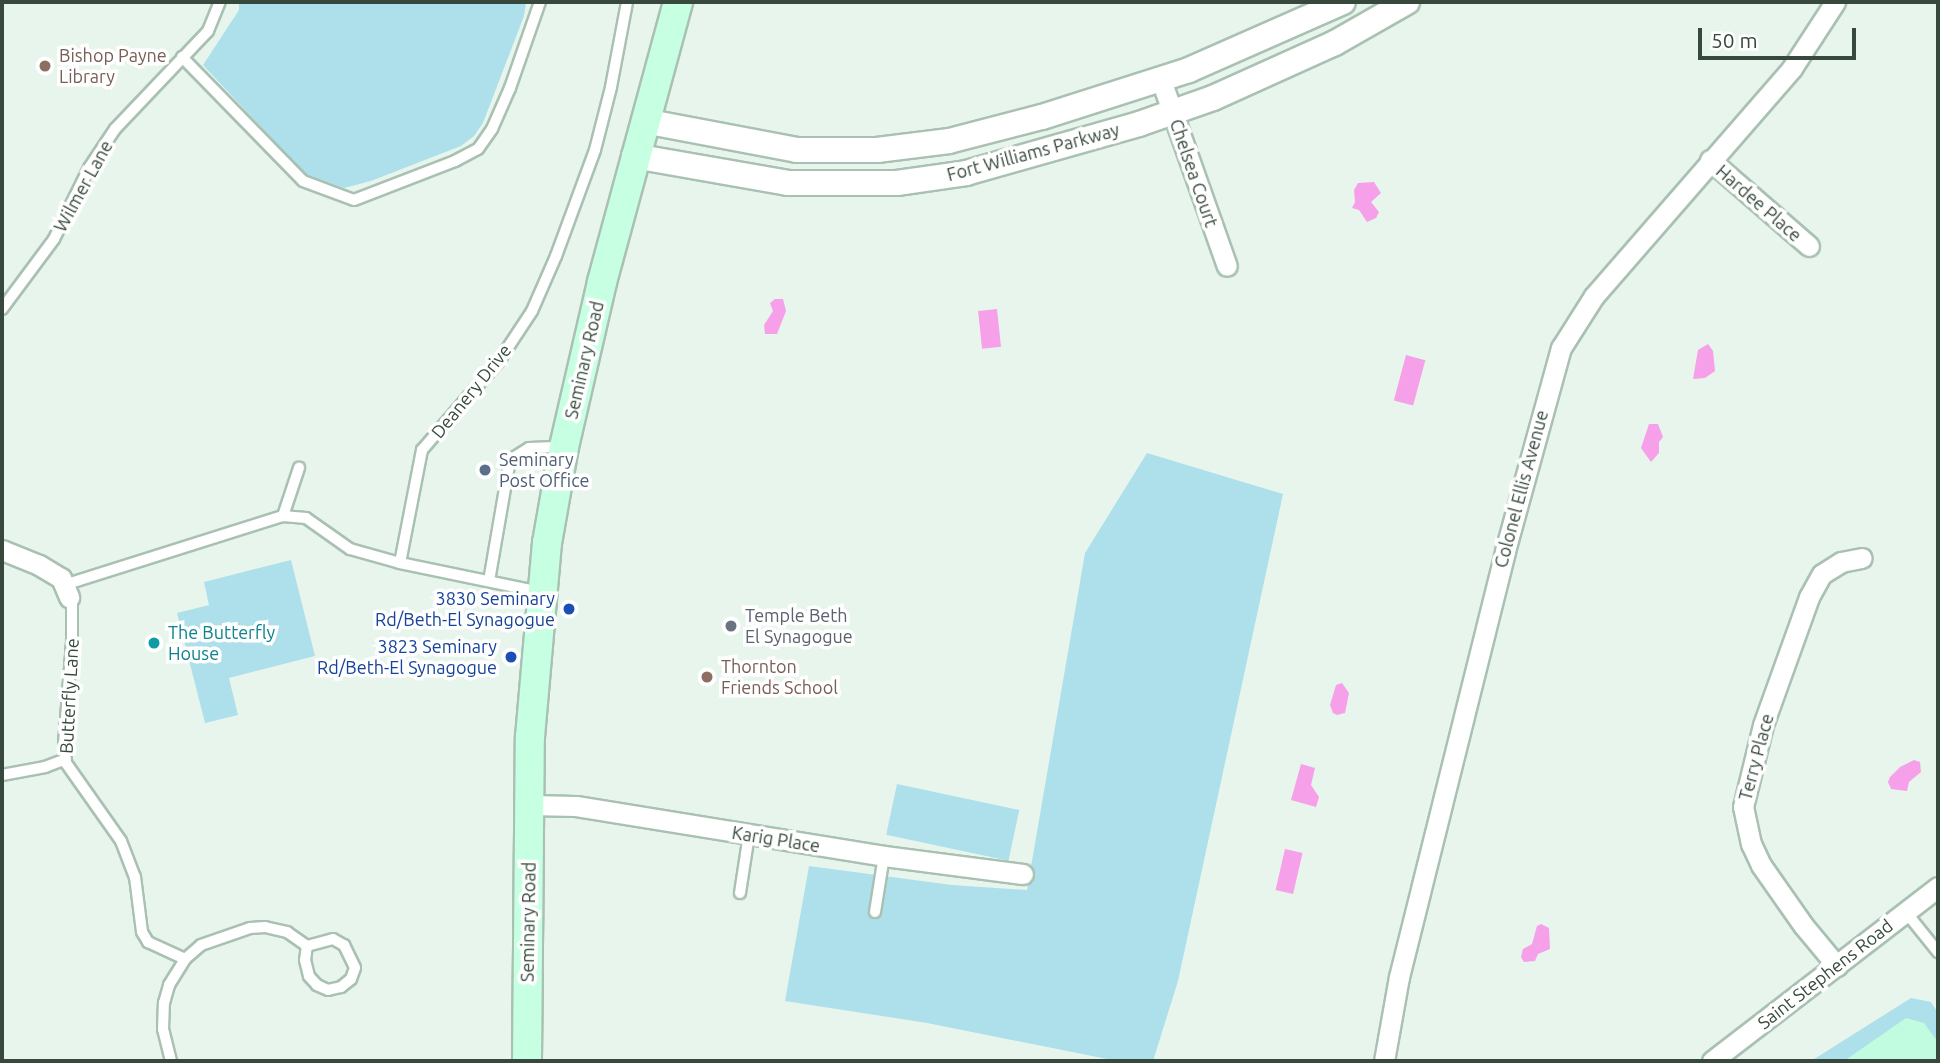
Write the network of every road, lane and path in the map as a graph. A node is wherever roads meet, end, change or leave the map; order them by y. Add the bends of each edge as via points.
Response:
1 (219, 2) edge
2 (540, 2) edge
3 (627, 2) edge
4 (678, 2) edge
5 (1343, 2) edge
6 (1407, 2) edge
7 (1835, 2) edge
8 (182, 57) junction
9 (1161, 80) junction
10 (1173, 113) junction
11 (644, 121) junction
12 (634, 156) junction
13 (1710, 159) junction
14 (1809, 246) dead end
15 (1227, 267) dead end
16 (2, 309) edge
17 (564, 447) junction
18 (299, 468) dead end
19 (283, 516) junction
20 (2, 550) edge
21 (1862, 558) dead end
22 (400, 563) junction
23 (489, 581) junction
24 (66, 591) junction
25 (540, 592) junction
26 (66, 759) junction
27 (2, 775) edge
28 (530, 805) junction
29 (749, 834) junction
30 (884, 856) junction
31 (1023, 874) dead end
32 (1938, 887) edge
33 (740, 893) dead end
34 (1905, 911) junction
35 (875, 912) dead end
36 (307, 946) junction
37 (1938, 952) edge
38 (185, 959) junction
39 (1837, 966) junction
40 (171, 1061) edge
41 (527, 1061) edge
42 (1384, 1061) edge
43 (1713, 1061) edge

1 - 8 lane, Wilmer Lane via 208,31
2 - 8 lane via 510,88 478,149 354,200 303,181
3 - 22 lane, Deanery Drive via 595,149 556,256 532,311 499,361 422,450
4 - 11 main road, Seminary Road
5 - 9 street, Fort Williams Parkway
6 - 10 street, Fort Williams Parkway via 1272,73
7 - 13 street, Colonel Ellis Avenue via 1792,68
8 - 16 lane, Wilmer Lane via 115,129 89,168 54,239
9 - 10 street, Chelsea Court
9 - 11 street, Fort Williams Parkway via 949,141 877,150 797,150
10 - 12 street, Fort Williams Parkway via 966,173 897,183 788,183
10 - 15 street, Chelsea Court
11 - 12 main road, Seminary Road
12 - 17 main road, Seminary Road
13 - 14 street, Hardee Place
13 - 42 street, Colonel Ellis Avenue via 1594,296 1561,348 1505,551 1399,977
17 - 23 lane via 529,449 510,460
17 - 25 main road, Seminary Road
18 - 19 lane
19 - 22 lane via 306,518 350,549
19 - 24 lane
20 - 24 street via 61,578
21 - 39 street, Terry Place via 1841,562 1822,574 1809,597 1763,725 1742,807 1761,865
22 - 23 lane
23 - 25 lane
24 - 26 lane, Butterfly Lane via 72,602
25 - 28 main road, Seminary Road
26 - 27 lane
26 - 38 lane, Butterfly Lane via 75,780 121,841 135,877 142,932 148,942
28 - 29 street, Karig Place via 576,806
28 - 41 main road, Seminary Road
29 - 30 street, Karig Place
29 - 33 lane
30 - 31 street, Karig Place
30 - 35 lane
32 - 34 street, Saint Stephens Road
34 - 37 lane
34 - 39 street, Saint Stephens Road
36 - 36 lane via 307,968 317,985 328,990 351,979 355,968 344,945 332,939
36 - 38 lane via 287,932 250,928 201,945
38 - 40 lane via 164,1003 163,1029
39 - 43 street, Saint Stephens Road

